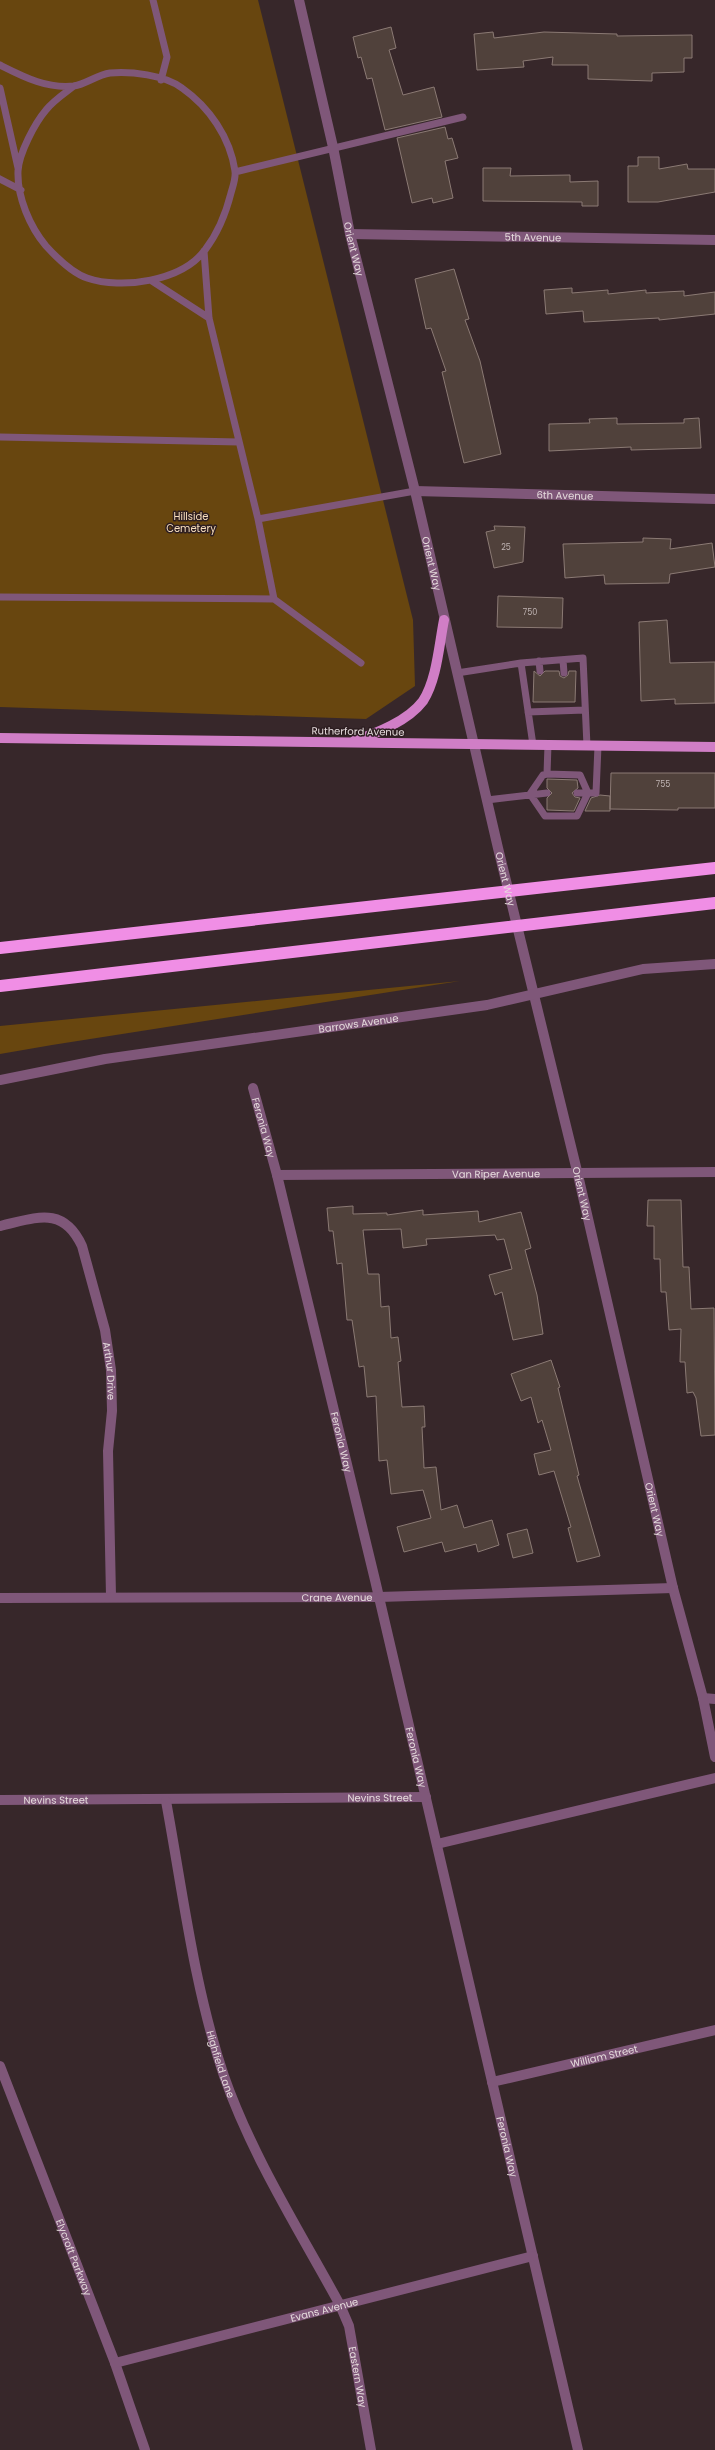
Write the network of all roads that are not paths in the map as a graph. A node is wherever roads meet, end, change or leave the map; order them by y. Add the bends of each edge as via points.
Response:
1 (153, 0) edge
2 (299, 0) edge
3 (0, 65) edge
4 (161, 80) junction
5 (74, 86) junction
6 (0, 88) edge
7 (463, 118) dead end
8 (333, 147) junction
9 (18, 170) junction
10 (235, 172) junction
11 (0, 179) edge
12 (21, 190) junction
13 (350, 234) junction
14 (715, 240) edge
15 (204, 251) junction
16 (152, 281) junction
17 (209, 318) junction
18 (0, 437) edge
19 (239, 442) junction
20 (415, 491) junction
21 (715, 499) edge
22 (258, 519) junction
23 (0, 597) edge
24 (274, 599) junction
25 (444, 620) junction
26 (563, 660) junction
27 (539, 662) junction
28 (361, 663) dead end
29 (522, 663) junction
30 (540, 671) dead end
31 (457, 673) junction
32 (564, 673) dead end
33 (585, 710) junction
34 (528, 712) junction
35 (0, 738) edge
36 (348, 743) junction
37 (474, 745) junction
38 (533, 745) junction
39 (548, 745) junction
40 (587, 746) junction
41 (598, 746) junction
42 (715, 747) edge
43 (547, 774) junction
44 (547, 793) dead end
45 (577, 793) dead end
46 (588, 793) junction
47 (530, 794) junction
48 (487, 800) junction
49 (715, 868) edge
50 (715, 903) edge
51 (0, 948) edge
52 (715, 964) edge
53 (0, 986) edge
54 (533, 995) junction
55 (0, 1080) edge
56 (253, 1088) dead end
57 (715, 1172) edge
58 (277, 1175) junction
59 (578, 1175) junction
60 (0, 1226) edge
61 (673, 1588) junction
62 (111, 1596) junction
63 (379, 1597) junction
64 (0, 1598) edge
65 (703, 1698) junction
66 (715, 1699) edge
67 (715, 1757) edge
68 (715, 1778) edge
69 (426, 1797) junction
70 (0, 1800) edge
71 (166, 1801) junction
72 (437, 1844) junction
73 (715, 2030) edge
74 (0, 2066) edge
75 (492, 2082) junction
76 (533, 2256) junction
77 (340, 2305) junction
78 (115, 2363) junction
79 (145, 2450) edge
80 (371, 2450) edge
81 (578, 2450) edge

1 - 4 lane via 167,57
2 - 8 street, Orient Way
3 - 5 lane via 38,84
4 - 5 lane via 146,74 109,74
4 - 10 lane via 180,86 208,110 227,144
5 - 9 lane via 46,109 29,137
6 - 9 lane
7 - 8 lane
8 - 10 lane
8 - 13 street, Orient Way
9 - 12 lane
10 - 15 lane via 226,214
11 - 12 lane
12 - 16 lane via 23,203 36,234 58,259 86,278 119,284
13 - 14 street, 5th Avenue
13 - 20 street, Orient Way
15 - 16 lane via 183,268
15 - 17 lane
16 - 17 lane
17 - 19 lane
18 - 19 lane
19 - 22 lane
20 - 21 street, 6th Avenue
20 - 22 lane
20 - 25 street, Orient Way
22 - 24 lane
23 - 24 lane
24 - 28 lane
25 - 31 street, Orient Way
25 - 36 main road via 430,683 422,701 388,727
26 - 27 lane
26 - 32 lane
26 - 33 lane via 583,658
27 - 29 lane
27 - 30 lane
29 - 31 lane
29 - 34 lane
31 - 37 street, Orient Way
33 - 34 lane via 566,707
33 - 40 lane
34 - 38 lane
35 - 36 main road, Rutherford Avenue
36 - 37 main road, Rutherford Avenue
37 - 38 main road, Rutherford Avenue
37 - 48 street, Orient Way
38 - 39 main road, Rutherford Avenue
39 - 40 main road, Rutherford Avenue
39 - 43 lane
40 - 41 main road, Rutherford Avenue
41 - 42 main road, Rutherford Avenue
41 - 46 lane via 596,793
43 - 46 lane via 580,775
43 - 47 lane via 543,775
44 - 47 lane
45 - 46 lane
46 - 47 lane via 577,816 545,816
47 - 48 lane
48 - 54 street, Orient Way
49 - 51 highway
50 - 53 highway
52 - 54 street, Barrows Avenue via 644,969
54 - 55 street, Barrows Avenue via 488,1005 105,1059
54 - 59 street, Orient Way
56 - 58 street, Feronia Way
57 - 59 street, Van Riper Avenue
58 - 59 street, Van Riper Avenue
58 - 63 street, Feronia Way
59 - 61 street, Orient Way
60 - 62 street, Arthur Drive via 41,1216 54,1218 72,1228 82,1246 105,1330 111,1370 112,1411 108,1451
61 - 63 street, Crane Avenue
61 - 65 street, Orient Way
62 - 63 street, Crane Avenue
62 - 64 street, Crane Avenue
63 - 69 street, Feronia Way
65 - 66 street
65 - 67 street, Orient Way
68 - 72 street
69 - 71 street, Nevins Street
69 - 72 street, Nevins Street
70 - 71 street, Nevins Street
71 - 77 street, Highfield Lane via 200,1991 225,2077 262,2163
72 - 75 street, Feronia Way
73 - 75 street, William Street
74 - 78 street, Elycroft Parkway
75 - 76 street, Feronia Way
76 - 77 street, Evans Avenue
76 - 81 street, Feronia Way
77 - 78 street, Evans Avenue
77 - 80 street, Eastern Way via 349,2326
78 - 79 street, Elycroft Parkway

